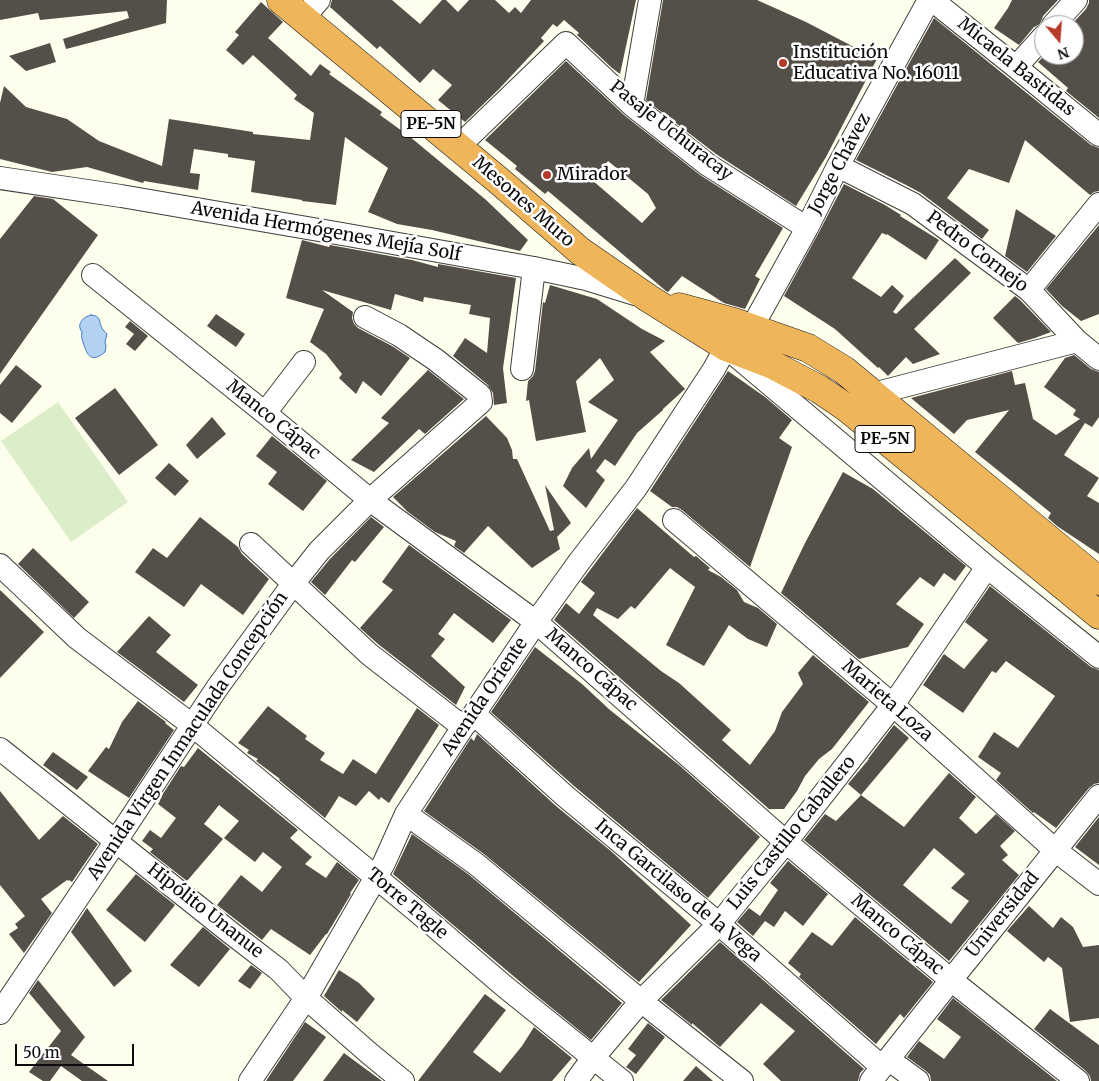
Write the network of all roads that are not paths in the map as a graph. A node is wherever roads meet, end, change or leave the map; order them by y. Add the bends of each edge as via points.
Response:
1 (281, 0) edge
2 (650, 0) edge
3 (930, 0) edge
4 (1076, 0) edge
5 (311, 9) edge
6 (1063, 15) edge
7 (1034, 47) edge
8 (1016, 67) junction
9 (632, 105) junction
10 (1099, 135) edge
11 (458, 147) junction
12 (838, 166) junction
13 (0, 178) edge
14 (1099, 204) edge
15 (807, 228) junction
16 (534, 268) junction
17 (93, 275) dead end
18 (1029, 290) junction
19 (648, 298) junction
20 (365, 317) dead end
21 (737, 333) junction
22 (1077, 341) junction
23 (1099, 360) edge
24 (304, 362) dead end
25 (522, 369) dead end
26 (873, 394) junction
27 (265, 413) junction
28 (370, 500) junction
29 (674, 520) dead end
30 (251, 544) dead end
31 (0, 565) edge
32 (988, 567) junction
33 (1099, 581) edge
34 (293, 584) junction
35 (1099, 615) edge
36 (536, 622) junction
37 (1099, 657) edge
38 (893, 705) junction
39 (469, 721) junction
40 (192, 726) junction
41 (0, 749) edge
42 (1099, 796) edge
43 (406, 814) junction
44 (116, 841) junction
45 (786, 842) junction
46 (1055, 850) junction
47 (375, 878) junction
48 (1099, 884) edge
49 (719, 924) junction
50 (951, 980) junction
51 (306, 998) junction
52 (641, 1001) junction
53 (0, 1013) edge
54 (593, 1058) junction
55 (880, 1069) edge
56 (250, 1081) edge
57 (404, 1081) edge
58 (576, 1081) edge
59 (622, 1081) edge
60 (742, 1081) edge
61 (918, 1081) edge
62 (1078, 1081) edge

1 - 5 highway, Mesones Muro / PE-5N
2 - 9 street
3 - 8 street, Micaela Bastidas
3 - 12 street, Jorge Chávez
4 - 6 street
5 - 11 highway, Mesones Muro / PE-5N
7 - 8 street
8 - 10 street, Micaela Bastidas
9 - 11 street, Pasaje Uchuracay via 566,43
9 - 15 street, Pasaje Uchuracay via 708,165
11 - 19 highway, Mesones Muro / PE-5N via 580,251
12 - 15 street, Jorge Chávez
12 - 18 street, Pedro Cornejo via 913,204
13 - 16 street, Avenida Hermógenes Mejía Solf
14 - 18 street
15 - 21 street, Jorge Chávez
16 - 19 street, Avenida Hermógenes Mejía Solf via 586,279
16 - 25 street
17 - 27 street, Manco Cápac
18 - 22 street, Pedro Cornejo
19 - 21 highway, PE-5N
20 - 28 street, Avenida Virgen Inmaculada Concepción via 436,360 480,395 480,402
21 - 26 highway, PE-5N via 808,348 844,370
21 - 32 street
21 - 35 highway, PE-5N via 773,365 847,408
21 - 36 street, Avenida Oriente via 636,488
22 - 23 street, Pedro Cornejo
22 - 26 street
24 - 27 street
26 - 33 highway, PE-5N
27 - 28 street, Manco Cápac
28 - 34 street, Avenida Virgen Inmaculada Concepción via 319,551
28 - 36 street, Manco Cápac
29 - 38 street, Marieta Loza
30 - 34 street, Inca Garcilaso de la Vega
31 - 40 street, Torre Tagle via 77,638
32 - 37 street
32 - 38 street, Luis Castillo Caballero
34 - 39 street, Inca Garcilaso de la Vega via 369,654
34 - 40 street, Avenida Virgen Inmaculada Concepción
36 - 39 street, Avenida Oriente
36 - 45 street, Manco Cápac
38 - 45 street, Luis Castillo Caballero
38 - 46 street, Marieta Loza
39 - 43 street, Avenida Oriente
39 - 49 street, Inca Garcilaso de la Vega via 566,796
40 - 44 street, Avenida Virgen Inmaculada Concepción
40 - 47 street, Torre Tagle
41 - 44 street, Hipólito Unanue
42 - 46 street, Universidad
43 - 47 street, Avenida Oriente
43 - 52 street via 476,864
44 - 51 street, Hipólito Unanue via 279,970
44 - 53 street, Avenida Virgen Inmaculada Concepción
45 - 49 street, Luis Castillo Caballero
45 - 50 street, Manco Cápac
46 - 48 street, Marieta Loza
46 - 50 street, Universidad
47 - 51 street, Avenida Oriente
47 - 54 street, Torre Tagle
49 - 52 street, Luis Castillo Caballero
49 - 55 street, Inca Garcilaso de la Vega
50 - 55 street, Universidad
50 - 62 street, Manco Cápac
51 - 56 street, Avenida Oriente
51 - 57 street, Hipólito Unanue
52 - 54 street, Luis Castillo Caballero
52 - 60 street
54 - 58 street, Luis Castillo Caballero
54 - 59 street, Torre Tagle
55 - 61 street, Inca Garcilaso de la Vega

